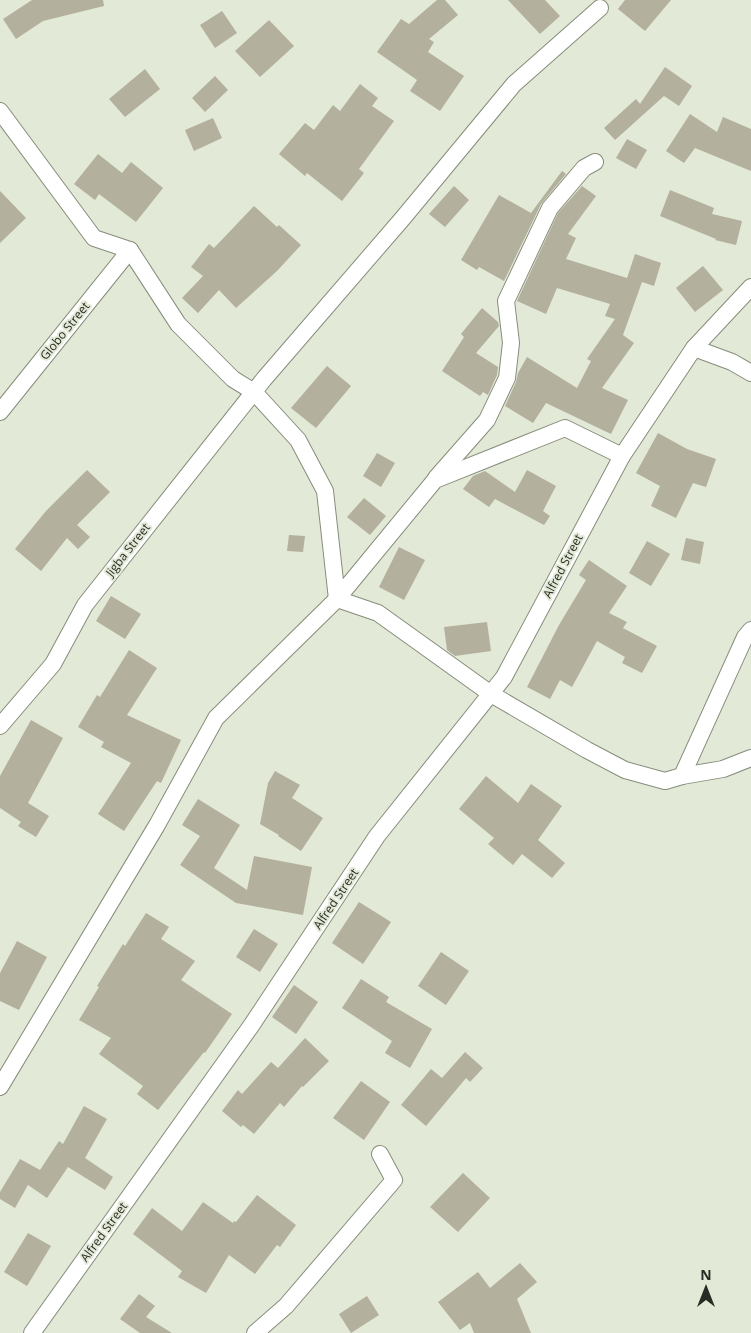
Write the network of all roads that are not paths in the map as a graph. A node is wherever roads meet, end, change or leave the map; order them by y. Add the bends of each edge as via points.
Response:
1 (600, 8) dead end
2 (0, 111) edge
3 (595, 162) dead end
4 (130, 250) junction
5 (751, 287) edge
6 (694, 348) junction
7 (751, 373) edge
8 (254, 392) junction
9 (0, 412) edge
10 (622, 456) junction
11 (435, 480) junction
12 (337, 599) junction
13 (751, 630) edge
14 (491, 694) junction
15 (0, 726) edge
16 (751, 758) edge
17 (682, 776) junction
18 (0, 1087) edge
19 (380, 1154) dead end
20 (32, 1333) edge
21 (256, 1333) edge

1 - 8 street, Jigba Street via 514,84
2 - 4 street via 94,238
3 - 11 street via 584,168 550,208 506,301 511,343 507,378 487,420
4 - 8 street via 178,324 233,379
4 - 9 street, Globo Street
5 - 6 street, Alfred Street
6 - 7 street
6 - 10 street, Alfred Street
8 - 12 street via 298,440 325,491
8 - 15 street, Jigba Street via 85,605 53,664
10 - 11 street via 565,428
10 - 14 street, Alfred Street via 504,677
11 - 12 street
12 - 14 street via 378,613
12 - 18 street via 216,718 157,825
13 - 17 street
14 - 17 street via 625,770 665,781
14 - 20 street, Alfred Street via 377,836 251,1026
16 - 17 street via 723,769
19 - 21 street via 394,1180 286,1306

